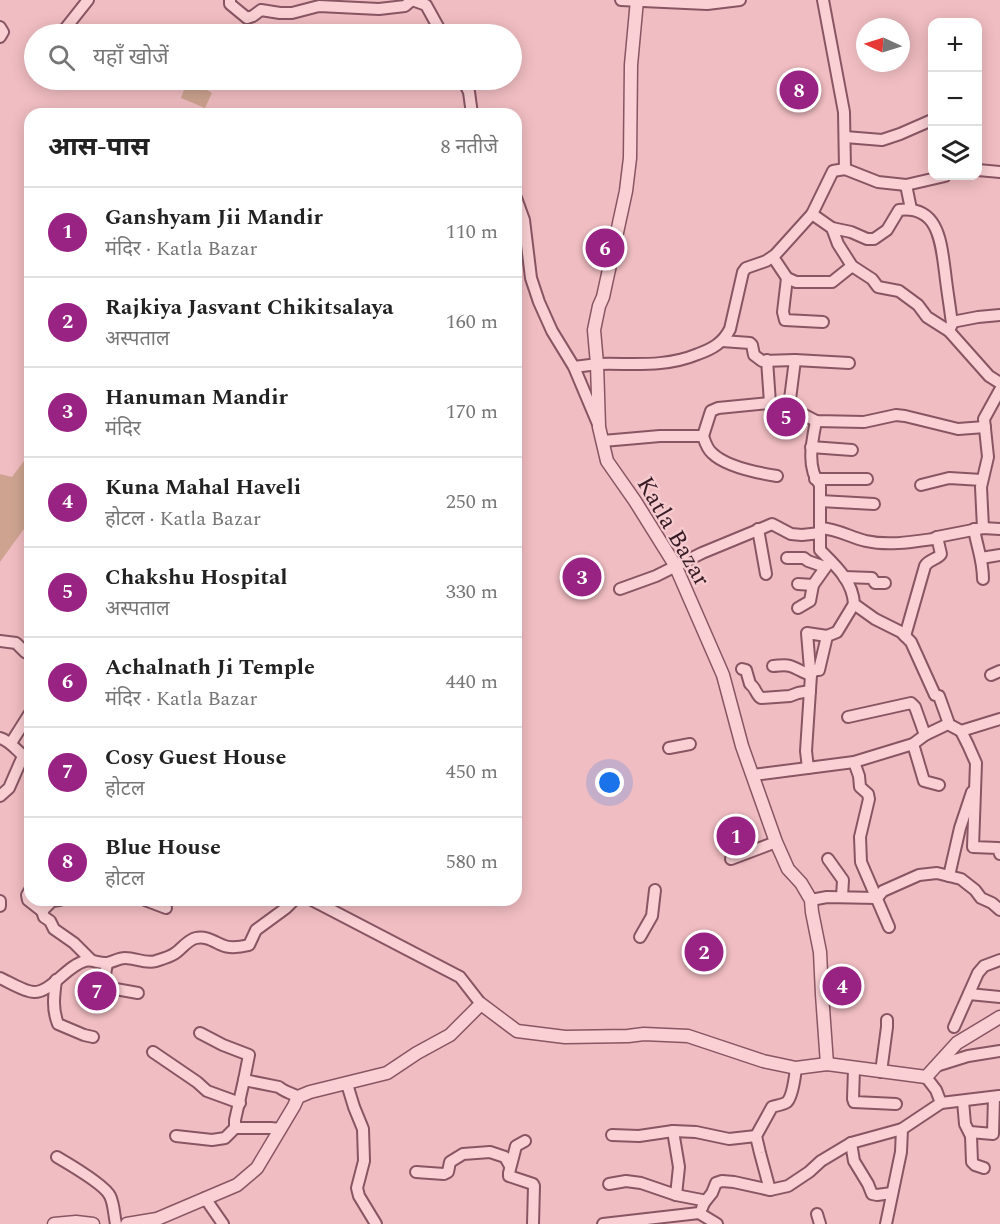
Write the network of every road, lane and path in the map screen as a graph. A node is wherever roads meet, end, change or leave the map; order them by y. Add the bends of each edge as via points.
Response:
1 (88, 0) edge
2 (230, 0) edge
3 (412, 0) edge
4 (621, 0) edge
5 (740, 0) edge
6 (823, 0) edge
7 (637, 1) edge
8 (69, 24) edge
9 (436, 24) edge
10 (0, 27) edge
11 (0, 37) edge
12 (468, 90) edge
13 (471, 108) edge
14 (928, 122) edge
15 (845, 137) junction
16 (845, 169) junction
17 (982, 170) edge
18 (1000, 171) edge
19 (928, 180) edge
20 (906, 185) junction
21 (911, 209) junction
22 (522, 214) edge
23 (812, 214) junction
24 (832, 228) junction
25 (772, 257) junction
26 (852, 266) junction
27 (787, 278) junction
28 (1000, 315) edge
29 (823, 322) dead end
30 (950, 327) junction
31 (722, 341) junction
32 (767, 360) junction
33 (795, 360) junction
34 (849, 363) dead end
35 (597, 364) junction
36 (574, 367) junction
37 (1000, 383) edge
38 (1000, 390) edge
39 (770, 403) junction
40 (789, 407) junction
41 (816, 421) junction
42 (599, 427) junction
43 (985, 427) junction
44 (703, 436) junction
45 (603, 441) junction
46 (811, 447) junction
47 (852, 450) dead end
48 (987, 453) junction
49 (1000, 455) edge
50 (777, 476) dead end
51 (815, 479) junction
52 (867, 479) dead end
53 (982, 480) junction
54 (921, 485) dead end
55 (820, 501) junction
56 (874, 504) dead end
57 (758, 529) junction
58 (978, 529) junction
59 (1000, 529) edge
60 (820, 530) junction
61 (937, 537) junction
62 (1000, 555) edge
63 (787, 558) dead end
64 (981, 558) junction
65 (828, 564) junction
66 (675, 565) junction
67 (766, 574) dead end
68 (844, 577) junction
69 (983, 579) dead end
70 (798, 584) dead end
71 (885, 584) dead end
72 (813, 585) junction
73 (620, 589) dead end
74 (854, 604) junction
75 (798, 608) dead end
76 (827, 636) junction
77 (905, 636) junction
78 (0, 641) edge
79 (24, 651) edge
80 (773, 666) dead end
81 (742, 669) dead end
82 (812, 672) junction
83 (810, 691) junction
84 (848, 717) dead end
85 (1000, 719) edge
86 (24, 722) edge
87 (948, 724) junction
88 (961, 731) junction
89 (925, 735) junction
90 (0, 738) edge
91 (11, 743) junction
92 (690, 744) dead end
93 (913, 744) junction
94 (669, 748) dead end
95 (24, 756) edge
96 (24, 762) edge
97 (854, 762) junction
98 (808, 768) junction
99 (753, 775) junction
100 (975, 784) junction
101 (939, 786) dead end
102 (0, 796) edge
103 (776, 842) junction
104 (1000, 854) edge
105 (731, 859) dead end
106 (828, 859) dead end
107 (949, 876) junction
108 (655, 890) dead end
109 (842, 897) junction
110 (877, 898) junction
111 (811, 900) junction
112 (0, 901) edge
113 (0, 906) edge
114 (34, 906) edge
115 (47, 906) edge
116 (161, 906) edge
117 (288, 906) edge
118 (324, 906) edge
119 (166, 908) dead end
120 (1000, 910) edge
121 (42, 911) junction
122 (889, 927) dead end
123 (640, 937) dead end
124 (91, 960) junction
125 (1000, 960) edge
126 (107, 963) junction
127 (0, 978) edge
128 (56, 980) junction
129 (138, 993) dead end
130 (969, 994) junction
131 (1000, 997) edge
132 (481, 1004) junction
133 (1000, 1017) edge
134 (887, 1020) dead end
135 (954, 1027) dead end
136 (200, 1033) dead end
137 (93, 1037) dead end
138 (1000, 1051) edge
139 (153, 1052) dead end
140 (827, 1064) junction
141 (936, 1065) junction
142 (796, 1068) junction
143 (854, 1069) junction
144 (881, 1072) junction
145 (926, 1077) junction
146 (244, 1080) junction
147 (347, 1084) junction
148 (998, 1096) edge
149 (298, 1097) junction
150 (963, 1101) junction
151 (240, 1103) junction
152 (941, 1103) junction
153 (896, 1104) dead end
154 (235, 1128) junction
155 (280, 1129) junction
156 (902, 1129) junction
157 (673, 1131) junction
158 (970, 1132) junction
159 (612, 1135) dead end
160 (176, 1136) dead end
161 (756, 1136) junction
162 (525, 1141) dead end
163 (851, 1143) junction
164 (57, 1157) dead end
165 (510, 1166) junction
166 (984, 1168) dead end
167 (416, 1172) dead end
168 (609, 1184) dead end
169 (770, 1190) junction
170 (892, 1193) junction
171 (676, 1195) junction
172 (205, 1198) junction
173 (702, 1208) junction
174 (54, 1224) edge
175 (93, 1224) edge
176 (116, 1224) edge
177 (127, 1224) edge
178 (223, 1224) edge
179 (376, 1224) edge
180 (533, 1224) edge
181 (603, 1224) edge
182 (717, 1224) edge
183 (886, 1224) edge

1 - 8 street
2 - 3 street via 247,18 261,10 292,13 319,6 380,9 405,6
3 - 9 street via 426,5
4 - 7 street
5 - 7 street via 707,4
6 - 15 street via 844,111
7 - 35 street, Katla Bazar via 629,169 594,330
10 - 11 street
12 - 13 street
14 - 15 street via 882,140
15 - 16 street
16 - 20 street via 878,182
16 - 23 street via 833,171
17 - 18 street
19 - 20 street
20 - 21 street
21 - 24 street via 897,211 887,230 874,239
21 - 30 street via 925,214 939,233
22 - 36 street via 533,285 552,331
23 - 24 street
23 - 25 street
24 - 26 street
25 - 27 street
25 - 31 street via 743,272 730,329
26 - 27 street via 829,282 796,282
26 - 30 street via 878,287 899,291 927,317
27 - 29 street via 784,319
28 - 30 street via 978,316
30 - 37 street via 989,376
31 - 32 street via 750,343 754,355
31 - 35 street via 687,359 667,364
32 - 33 street
32 - 39 street
33 - 34 street
33 - 40 street
35 - 36 street
35 - 42 street, Katla Bazar
36 - 42 street
38 - 43 street via 984,419
39 - 40 street
39 - 44 street via 711,411
40 - 41 street
41 - 43 street via 864,422 896,415 958,429
41 - 46 street
42 - 45 street, Katla Bazar
43 - 48 street
44 - 45 street
44 - 50 street via 706,446 719,458 742,469
45 - 66 street, Katla Bazar via 608,461
46 - 47 street
46 - 51 street
48 - 49 street
48 - 53 street
51 - 52 street
51 - 55 street via 820,486
53 - 54 street via 949,478
53 - 58 street
55 - 56 street
55 - 60 street
57 - 60 street via 772,525 802,535
57 - 66 street
57 - 67 street
58 - 59 street
58 - 61 street
58 - 64 street via 976,543
60 - 61 street via 835,530 876,543
60 - 65 street via 820,550
61 - 77 street via 941,554 925,566
62 - 64 street
63 - 65 street
64 - 69 street
65 - 68 street
65 - 72 street
66 - 73 street
66 - 99 street, Katla Bazar via 723,675
68 - 71 street via 872,578 875,583
68 - 74 street
70 - 72 street
72 - 75 street via 810,601
74 - 76 street via 837,632
74 - 77 street
76 - 82 street via 819,670
76 - 82 street via 807,633
77 - 87 street via 939,696
78 - 79 street via 16,643
80 - 82 street
81 - 83 street via 761,698
82 - 83 street
83 - 98 street
84 - 89 street via 912,703
85 - 88 street
86 - 91 street
87 - 88 street
87 - 89 street
88 - 100 street via 975,764
89 - 93 street
90 - 91 street
91 - 95 street
92 - 94 street
93 - 97 street
93 - 101 street via 924,781
96 - 102 street
97 - 98 street
97 - 110 street via 860,787 869,799 860,837 861,862
98 - 99 street
99 - 103 street, Katla Bazar
100 - 104 street via 973,847 998,848
100 - 107 street
103 - 105 street
103 - 111 street, Katla Bazar via 788,869
106 - 109 street via 843,880
107 - 110 street via 919,875
107 - 120 street via 961,879
108 - 123 street via 652,916
109 - 110 street
109 - 111 street
110 - 122 street
111 - 140 street, Katla Bazar via 820,952
112 - 113 street
114 - 121 street
115 - 121 street
116 - 119 street
117 - 126 street via 256,930 249,945 233,948 212,939 193,938 172,956 157,961 123,958
118 - 132 street via 460,977
121 - 124 street via 54,929
124 - 126 street
124 - 128 street via 70,968
125 - 130 street via 984,966
126 - 129 street via 106,986
127 - 128 street via 33,992
128 - 137 street via 58,1024
130 - 131 street
130 - 135 street
132 - 142 street via 517,1032 559,1036 688,1036
132 - 147 street via 450,1035 387,1073
133 - 141 street via 957,1043
134 - 144 street
136 - 146 street via 249,1055
138 - 141 street
139 - 151 street via 207,1091
140 - 142 street
140 - 143 street
141 - 145 street
142 - 161 street via 788,1100 772,1107
143 - 144 street
143 - 153 street via 854,1102
144 - 145 street
145 - 152 street
146 - 149 street via 279,1087
146 - 151 street
147 - 149 street
147 - 179 street via 363,1129 364,1161 357,1188
148 - 150 street
148 - 158 street via 993,1134
149 - 155 street
150 - 152 street
150 - 158 street via 965,1124
151 - 154 street
152 - 156 street
154 - 155 street
154 - 160 street via 225,1138 212,1140
155 - 172 street via 257,1168 237,1185
156 - 163 street
156 - 170 street
157 - 159 street
157 - 161 street via 729,1139
157 - 171 street via 679,1167
158 - 166 street via 972,1162
161 - 169 street
162 - 165 street via 516,1146
163 - 169 street via 788,1186
163 - 170 street via 854,1161 872,1194
164 - 176 street via 106,1190
165 - 167 street via 505,1157 481,1152 463,1154 450,1162 444,1174
165 - 180 street via 509,1176 534,1186
168 - 171 street via 641,1183
169 - 173 street via 722,1181 716,1183
170 - 183 street
171 - 173 street via 698,1199
172 - 177 street via 157,1219
172 - 178 street
173 - 181 street
173 - 182 street
174 - 175 street

